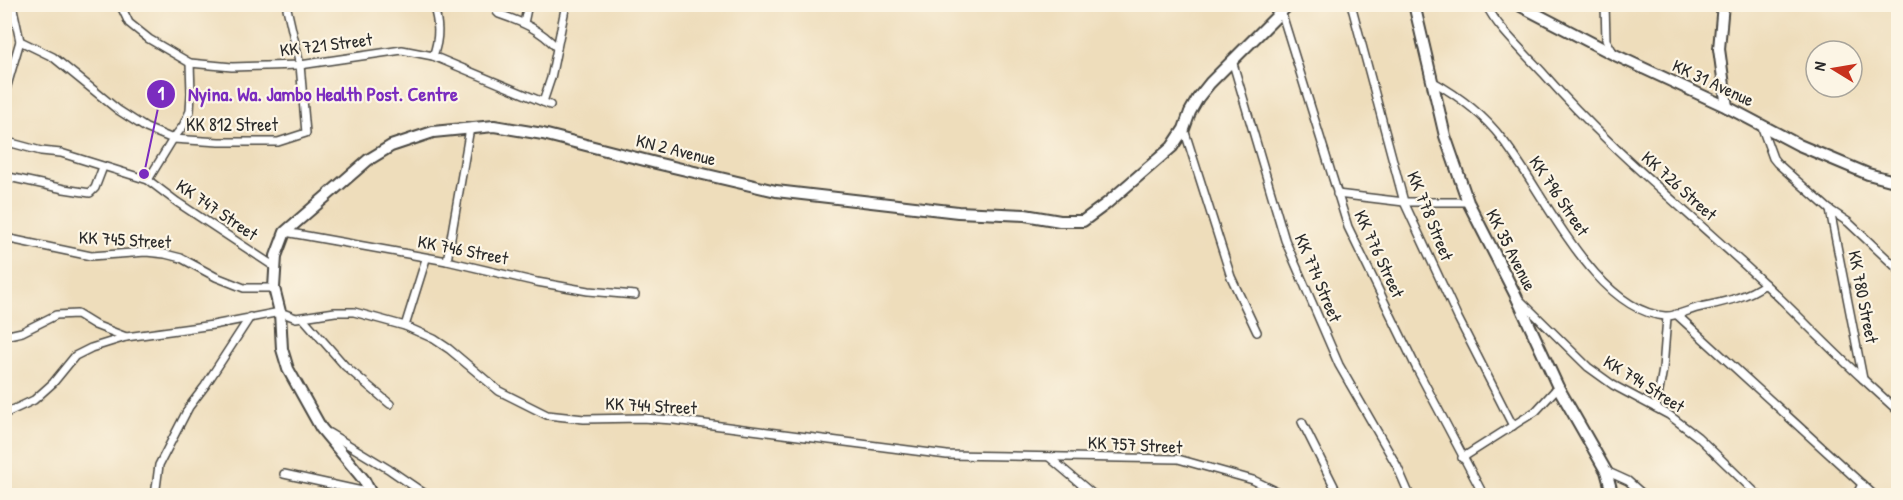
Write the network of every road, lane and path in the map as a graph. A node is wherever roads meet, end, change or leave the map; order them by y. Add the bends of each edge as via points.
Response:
1 (12, 4) edge
2 (120, 4) edge
3 (286, 4) edge
4 (433, 4) edge
5 (498, 4) edge
6 (528, 4) edge
7 (566, 4) edge
8 (1351, 4) edge
9 (1414, 4) edge
10 (1486, 4) edge
11 (1517, 4) edge
12 (1605, 4) edge
13 (1723, 4) edge
14 (1285, 8) edge
15 (524, 23) junction
16 (20, 41) junction
17 (557, 48) junction
18 (1615, 55) junction
19 (434, 57) junction
20 (1232, 60) junction
21 (190, 63) junction
22 (300, 65) junction
23 (1432, 81) junction
24 (4, 96) edge
25 (1727, 107) junction
26 (1761, 125) junction
27 (470, 128) junction
28 (1184, 129) junction
29 (173, 139) junction
30 (4, 141) edge
31 (103, 167) junction
32 (4, 176) edge
33 (148, 180) junction
34 (1899, 182) edge
35 (1337, 194) junction
36 (1468, 201) junction
37 (1404, 202) junction
38 (1830, 210) junction
39 (285, 232) junction
40 (4, 240) edge
41 (426, 259) junction
42 (447, 261) junction
43 (275, 267) junction
44 (1899, 269) edge
45 (1765, 284) junction
46 (274, 288) junction
47 (635, 295) dead end
48 (1516, 296) junction
49 (280, 312) junction
50 (1676, 314) junction
51 (250, 317) junction
52 (1667, 317) junction
53 (303, 318) junction
54 (405, 326) junction
55 (1257, 332) dead end
56 (4, 336) edge
57 (126, 337) junction
58 (1863, 379) junction
59 (1558, 387) junction
60 (390, 404) dead end
61 (1656, 408) junction
62 (1899, 411) edge
63 (4, 414) edge
64 (1302, 422) dead end
65 (1513, 426) junction
66 (321, 428) junction
67 (1049, 457) junction
68 (1462, 458) junction
69 (1606, 471) junction
70 (284, 474) dead end
71 (1863, 484) junction
72 (371, 494) edge
73 (155, 495) edge
74 (428, 495) edge
75 (1095, 495) edge
76 (1286, 495) edge
77 (1339, 495) edge
78 (1410, 495) edge
79 (1484, 495) edge
80 (1613, 495) edge
81 (1645, 495) edge
82 (1760, 495) edge
83 (1856, 495) edge
84 (1875, 495) edge

1 - 16 street
2 - 21 street, KK 721 Street via 129,23
3 - 22 street, KK 812 Street
4 - 19 street via 439,22
5 - 15 street via 496,12
6 - 15 street
7 - 17 street
8 - 37 street, KK 778 Street
9 - 23 street, KK 35 Avenue
10 - 45 street, KK 726 Street via 1579,115
11 - 18 street, KK 31 Avenue
12 - 18 street via 1606,40
13 - 25 street via 1719,49
14 - 20 street, KN 2 Avenue
14 - 35 street, KK 776 Street
15 - 17 street
16 - 24 street
16 - 29 street, KK 812 Street via 53,57 146,128
17 - 19 street, KK 721 Street via 546,104
18 - 25 street, KK 31 Avenue
19 - 22 street, KK 721 Street via 402,50
20 - 28 street, KN 2 Avenue via 1198,98
20 - 78 street, KK 774 Street via 1289,250 1339,365
21 - 22 street, KK 721 Street via 232,67
21 - 29 street via 190,111
22 - 29 street, KK 812 Street via 306,134 278,142
23 - 36 street, KK 35 Avenue
23 - 52 street, KK 796 Street via 1459,97 1503,139 1580,254 1612,290 1634,307
25 - 26 street, KK 31 Avenue
26 - 34 street, KK 31 Avenue via 1868,174
26 - 38 street via 1773,158
27 - 28 street, KN 2 Avenue via 494,126 543,134 777,191 1083,222 1159,159
27 - 39 street, KN 2 Avenue via 433,132 391,146 368,160
27 - 42 street
28 - 55 street via 1231,277
29 - 33 street
30 - 31 street, KK 747 Street
31 - 32 street via 90,193
31 - 33 street, KK 747 Street
33 - 43 street, KK 747 Street
35 - 37 street
35 - 68 street, KK 776 Street via 1348,227
36 - 37 street
36 - 48 street, KK 35 Avenue
37 - 65 street, KK 778 Street
38 - 44 street
38 - 58 street, KK 780 Street
39 - 41 street, KK 746 Street
39 - 43 street via 277,249
40 - 46 street, KK 745 Street via 10,238 91,256 165,254 244,288
41 - 42 street, KK 746 Street
41 - 54 street
42 - 47 street, KK 746 Street via 537,282
43 - 46 street
45 - 50 street via 1755,292
45 - 58 street, KK 726 Street
46 - 49 street
48 - 59 street, KK 35 Avenue
48 - 61 street, KK 794 Street via 1588,367
49 - 51 street
49 - 53 street, KK 744 Street
49 - 66 street via 282,349 288,369
50 - 52 street
50 - 71 street
51 - 57 street
51 - 73 street via 189,407 159,465
52 - 61 street
53 - 54 street, KK 744 Street via 354,312
53 - 60 street via 345,366
54 - 67 street, KK 744 Street via 449,349 498,391 547,415 674,420 947,455
56 - 57 street via 22,332 56,315 77,314
57 - 63 street via 75,356 34,400
58 - 62 street
59 - 65 street via 1536,411
59 - 69 street, KK 35 Avenue
61 - 82 street, KK 794 Street via 1698,437
64 - 77 street
65 - 68 street
66 - 72 street via 354,465
66 - 74 street
67 - 75 street
67 - 76 street, KK 757 Street via 1178,459 1253,480
68 - 79 street, KK 776 Street
69 - 80 street, KK 35 Avenue
69 - 81 street via 1628,481
70 - 72 street
71 - 83 street
71 - 84 street

